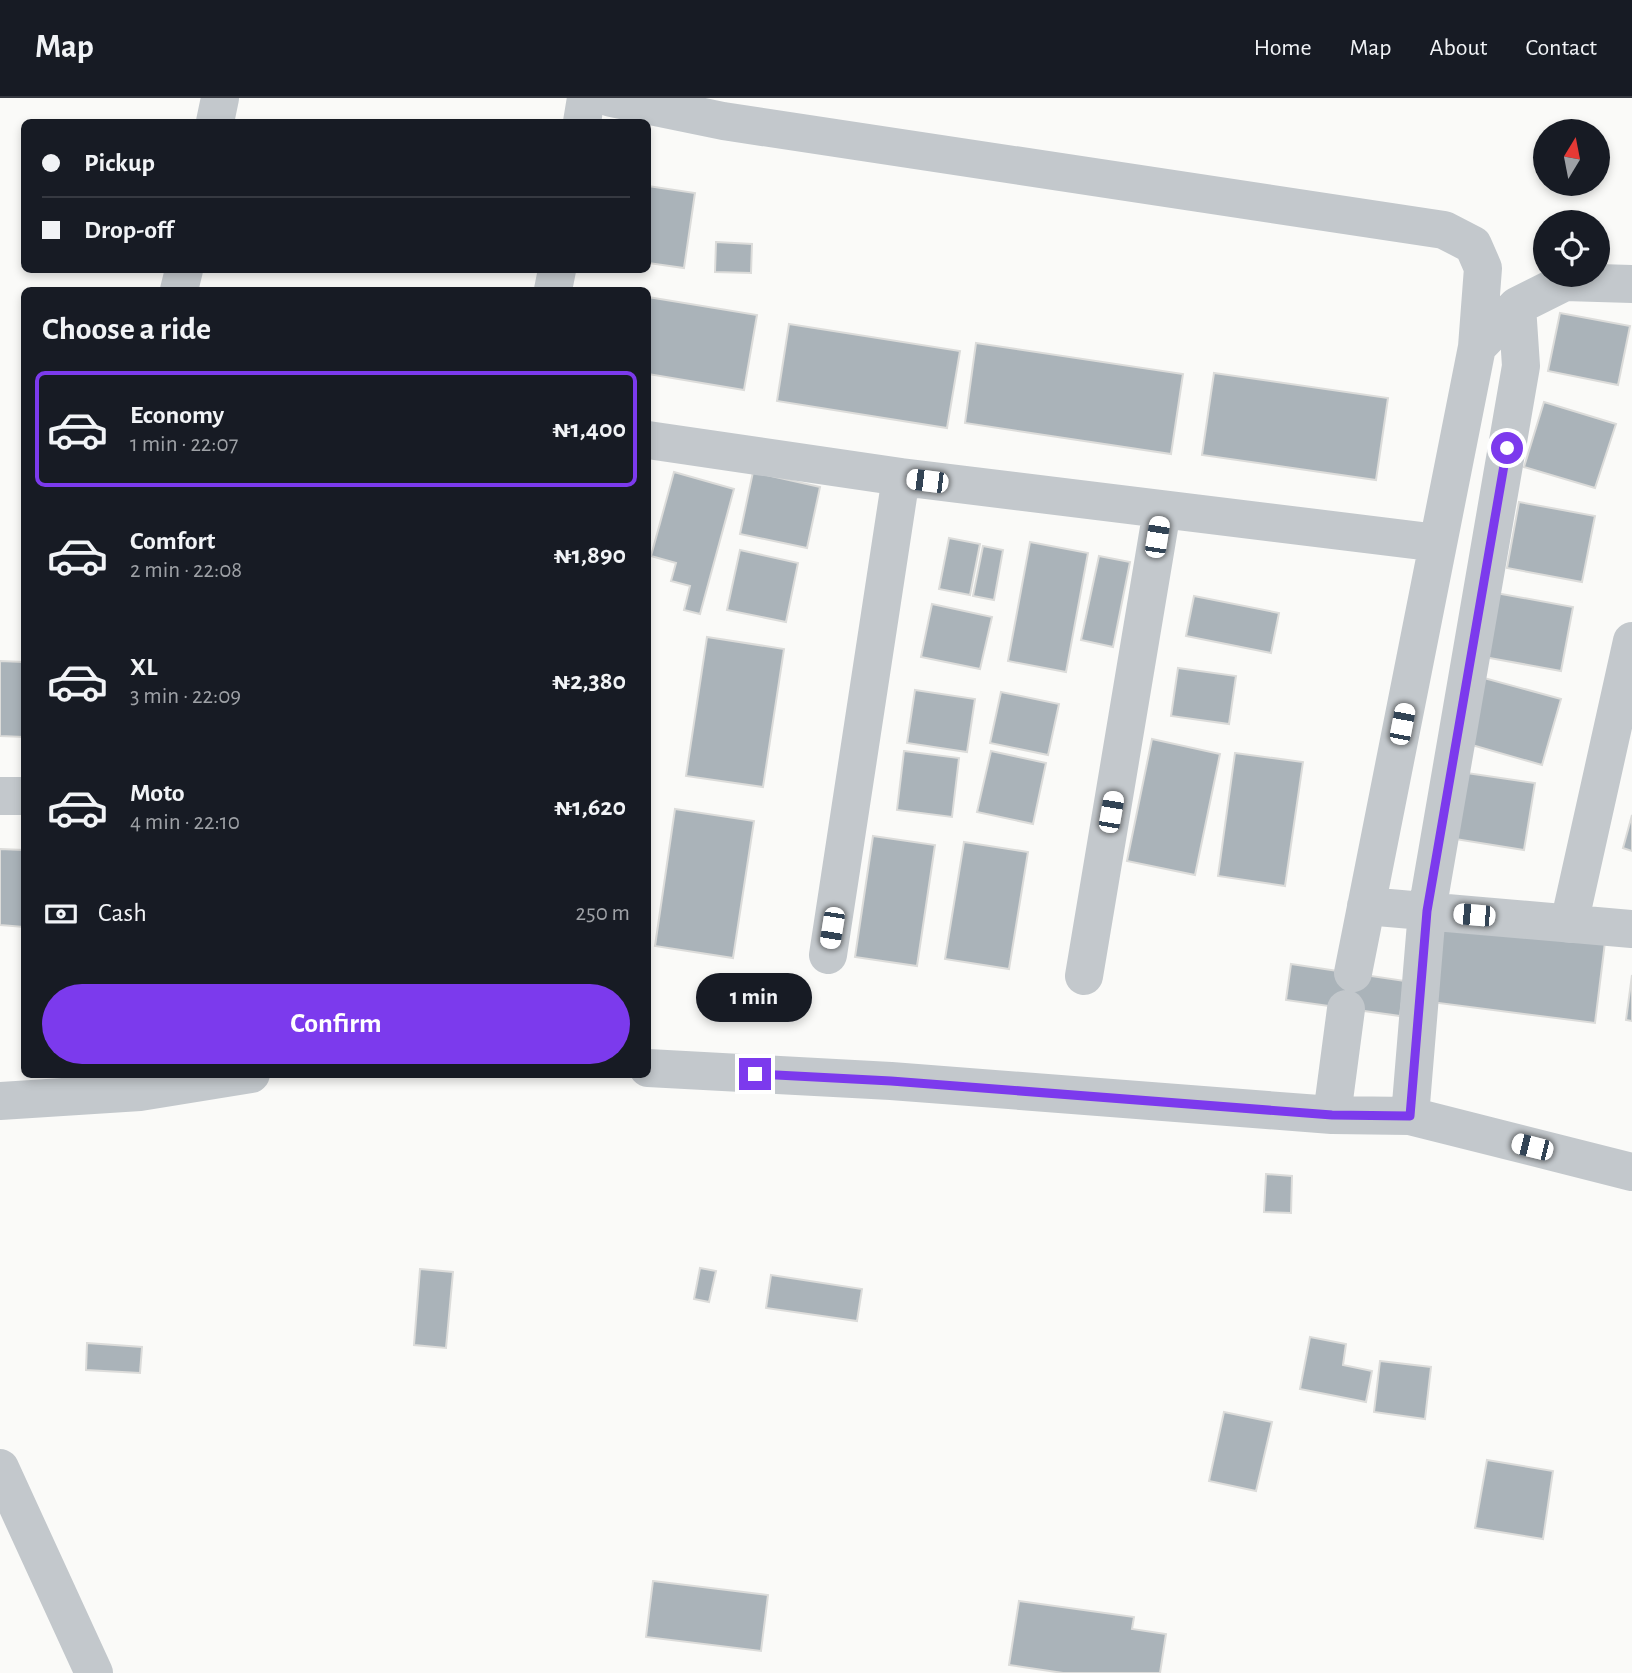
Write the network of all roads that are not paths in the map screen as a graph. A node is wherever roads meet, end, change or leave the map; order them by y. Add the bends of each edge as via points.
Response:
1 (220, 98) edge
2 (586, 98) edge
3 (611, 98) edge
4 (216, 119) edge
5 (582, 119) edge
6 (1632, 284) edge
7 (1517, 306) junction
8 (1477, 347) junction
9 (651, 440) edge
10 (901, 477) junction
11 (1162, 509) junction
12 (1438, 543) junction
13 (1632, 641) edge
14 (0, 796) edge
15 (21, 796) edge
16 (1366, 906) junction
17 (1427, 911) junction
18 (1569, 924) junction
19 (1632, 929) edge
20 (828, 955) dead end
21 (1084, 976) dead end
22 (651, 1068) edge
23 (225, 1078) edge
24 (0, 1101) edge
25 (1332, 1115) junction
26 (1410, 1116) junction
27 (1632, 1172) edge
28 (0, 1468) edge
29 (94, 1673) edge

1 - 4 street
2 - 5 street
3 - 8 street via 723,121 1444,230 1473,245 1483,268
6 - 7 street via 1565,282
7 - 8 street
7 - 17 street via 1521,366
8 - 12 street
9 - 10 street
10 - 11 street
10 - 20 street
11 - 12 street
11 - 21 street
12 - 16 street
13 - 18 street
14 - 15 street
16 - 17 street
16 - 25 street
17 - 18 street
17 - 26 street
18 - 19 street
22 - 25 street via 891,1081
23 - 24 street via 140,1091
25 - 26 street
26 - 27 street
28 - 29 street

